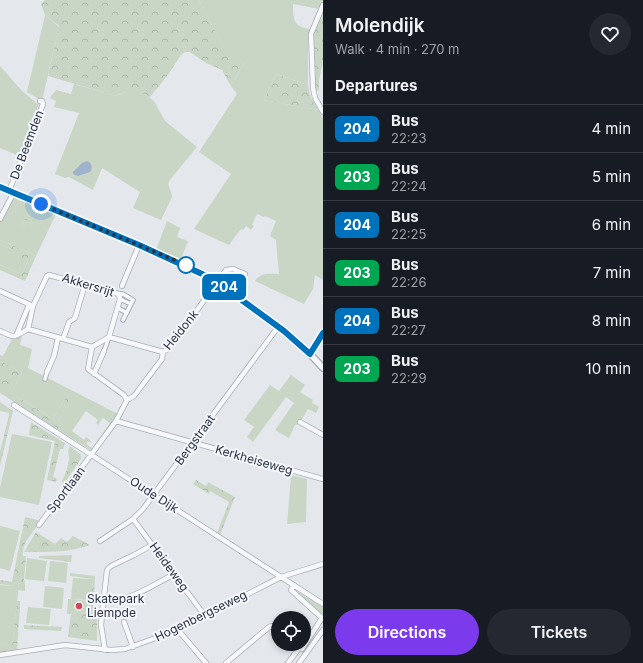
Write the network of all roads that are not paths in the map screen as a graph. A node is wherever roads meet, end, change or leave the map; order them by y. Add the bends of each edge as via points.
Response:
1 (323, 5) edge
2 (40, 101) dead end
3 (323, 112) edge
4 (0, 187) edge
5 (11, 191) junction
6 (0, 219) edge
7 (139, 245) junction
8 (245, 274) dead end
9 (218, 282) junction
10 (85, 284) junction
11 (122, 286) dead end
12 (0, 291) edge
13 (120, 296) junction
14 (31, 306) junction
15 (118, 308) junction
16 (127, 313) junction
17 (123, 320) dead end
18 (278, 327) junction
19 (28, 329) junction
20 (0, 331) edge
21 (323, 334) edge
22 (16, 336) junction
23 (109, 337) junction
24 (61, 338) junction
25 (92, 347) junction
26 (104, 351) joint
27 (163, 352) junction
28 (310, 354) junction
29 (323, 368) edge
30 (47, 372) joint
31 (94, 374) junction
32 (45, 379) dead end
33 (127, 400) junction
34 (14, 405) dead end
35 (116, 421) junction
36 (300, 422) dead end
37 (323, 435) edge
38 (193, 442) junction
39 (92, 455) junction
40 (323, 479) edge
41 (154, 495) junction
42 (133, 519) junction
43 (39, 525) dead end
44 (100, 540) dead end
45 (152, 545) junction
46 (323, 564) edge
47 (174, 574) junction
48 (281, 577) junction
49 (294, 585) junction
50 (103, 602) junction
51 (323, 604) edge
52 (204, 616) junction
53 (322, 618) edge
54 (124, 622) dead end
55 (271, 626) edge
56 (178, 630) junction
57 (323, 630) edge
58 (311, 631) edge
59 (133, 647) junction
60 (104, 650) junction
61 (296, 651) edge
62 (307, 652) joint
63 (0, 655) edge
64 (206, 663) edge
65 (226, 663) edge
66 (288, 663) edge
67 (299, 663) edge

1 - 3 street via 311,34 313,88
2 - 5 street, De Beemden via 43,104
4 - 5 street
5 - 6 street
5 - 7 street
7 - 9 street
7 - 11 street
8 - 9 street, Heidonk via 229,268
9 - 18 street
9 - 27 street, Heidonk via 172,345
10 - 13 street, Akkersrijt
10 - 14 street, Akkersrijt via 49,275
10 - 24 street via 75,318 68,322
12 - 14 street
13 - 15 street, Akkersrijt
13 - 16 street via 131,304
14 - 19 street
14 - 22 street
15 - 16 street
15 - 23 street, Akkersrijt
16 - 17 street
18 - 28 street
18 - 38 street, Bergstraat
19 - 22 street
19 - 24 street
20 - 22 street
21 - 28 street
23 - 25 street
23 - 26 street
23 - 27 street
24 - 25 street
24 - 30 street
25 - 31 street via 88,367
26 - 31 street
27 - 33 street, Heidonk via 162,359 134,396
28 - 29 street
30 - 32 street
31 - 33 street via 124,395
33 - 35 street, Heidonk
34 - 39 street, Oude Dijk
35 - 38 street, Kerkheiseweg
35 - 39 street, Heidonk
36 - 37 street
38 - 40 street, Kerkheiseweg
38 - 41 street, Bergstraat
39 - 41 street, Oude Dijk
39 - 43 street, Sportlaan
41 - 42 street, Bergstraat
41 - 48 street, Oude Dijk
42 - 44 street, Bergstraat
42 - 45 street, Heideweg
45 - 47 street, Heideweg
45 - 50 street via 107,570
46 - 48 street, Hogenbergseweg
47 - 50 street via 149,588 114,602
47 - 52 street, Heideweg
48 - 49 street, Oude Dijk
48 - 52 street, Hogenbergseweg
49 - 51 street, Oude Dijk
49 - 53 street via 291,590
50 - 60 street via 101,625
52 - 56 street, Hogenbergseweg
53 - 58 street
54 - 59 street
55 - 65 street
56 - 59 street, Hogenbergseweg
56 - 64 street
57 - 62 street
59 - 60 street, Hogenbergseweg
60 - 63 street, Hogenbergseweg via 65,645
61 - 66 street
62 - 67 street

